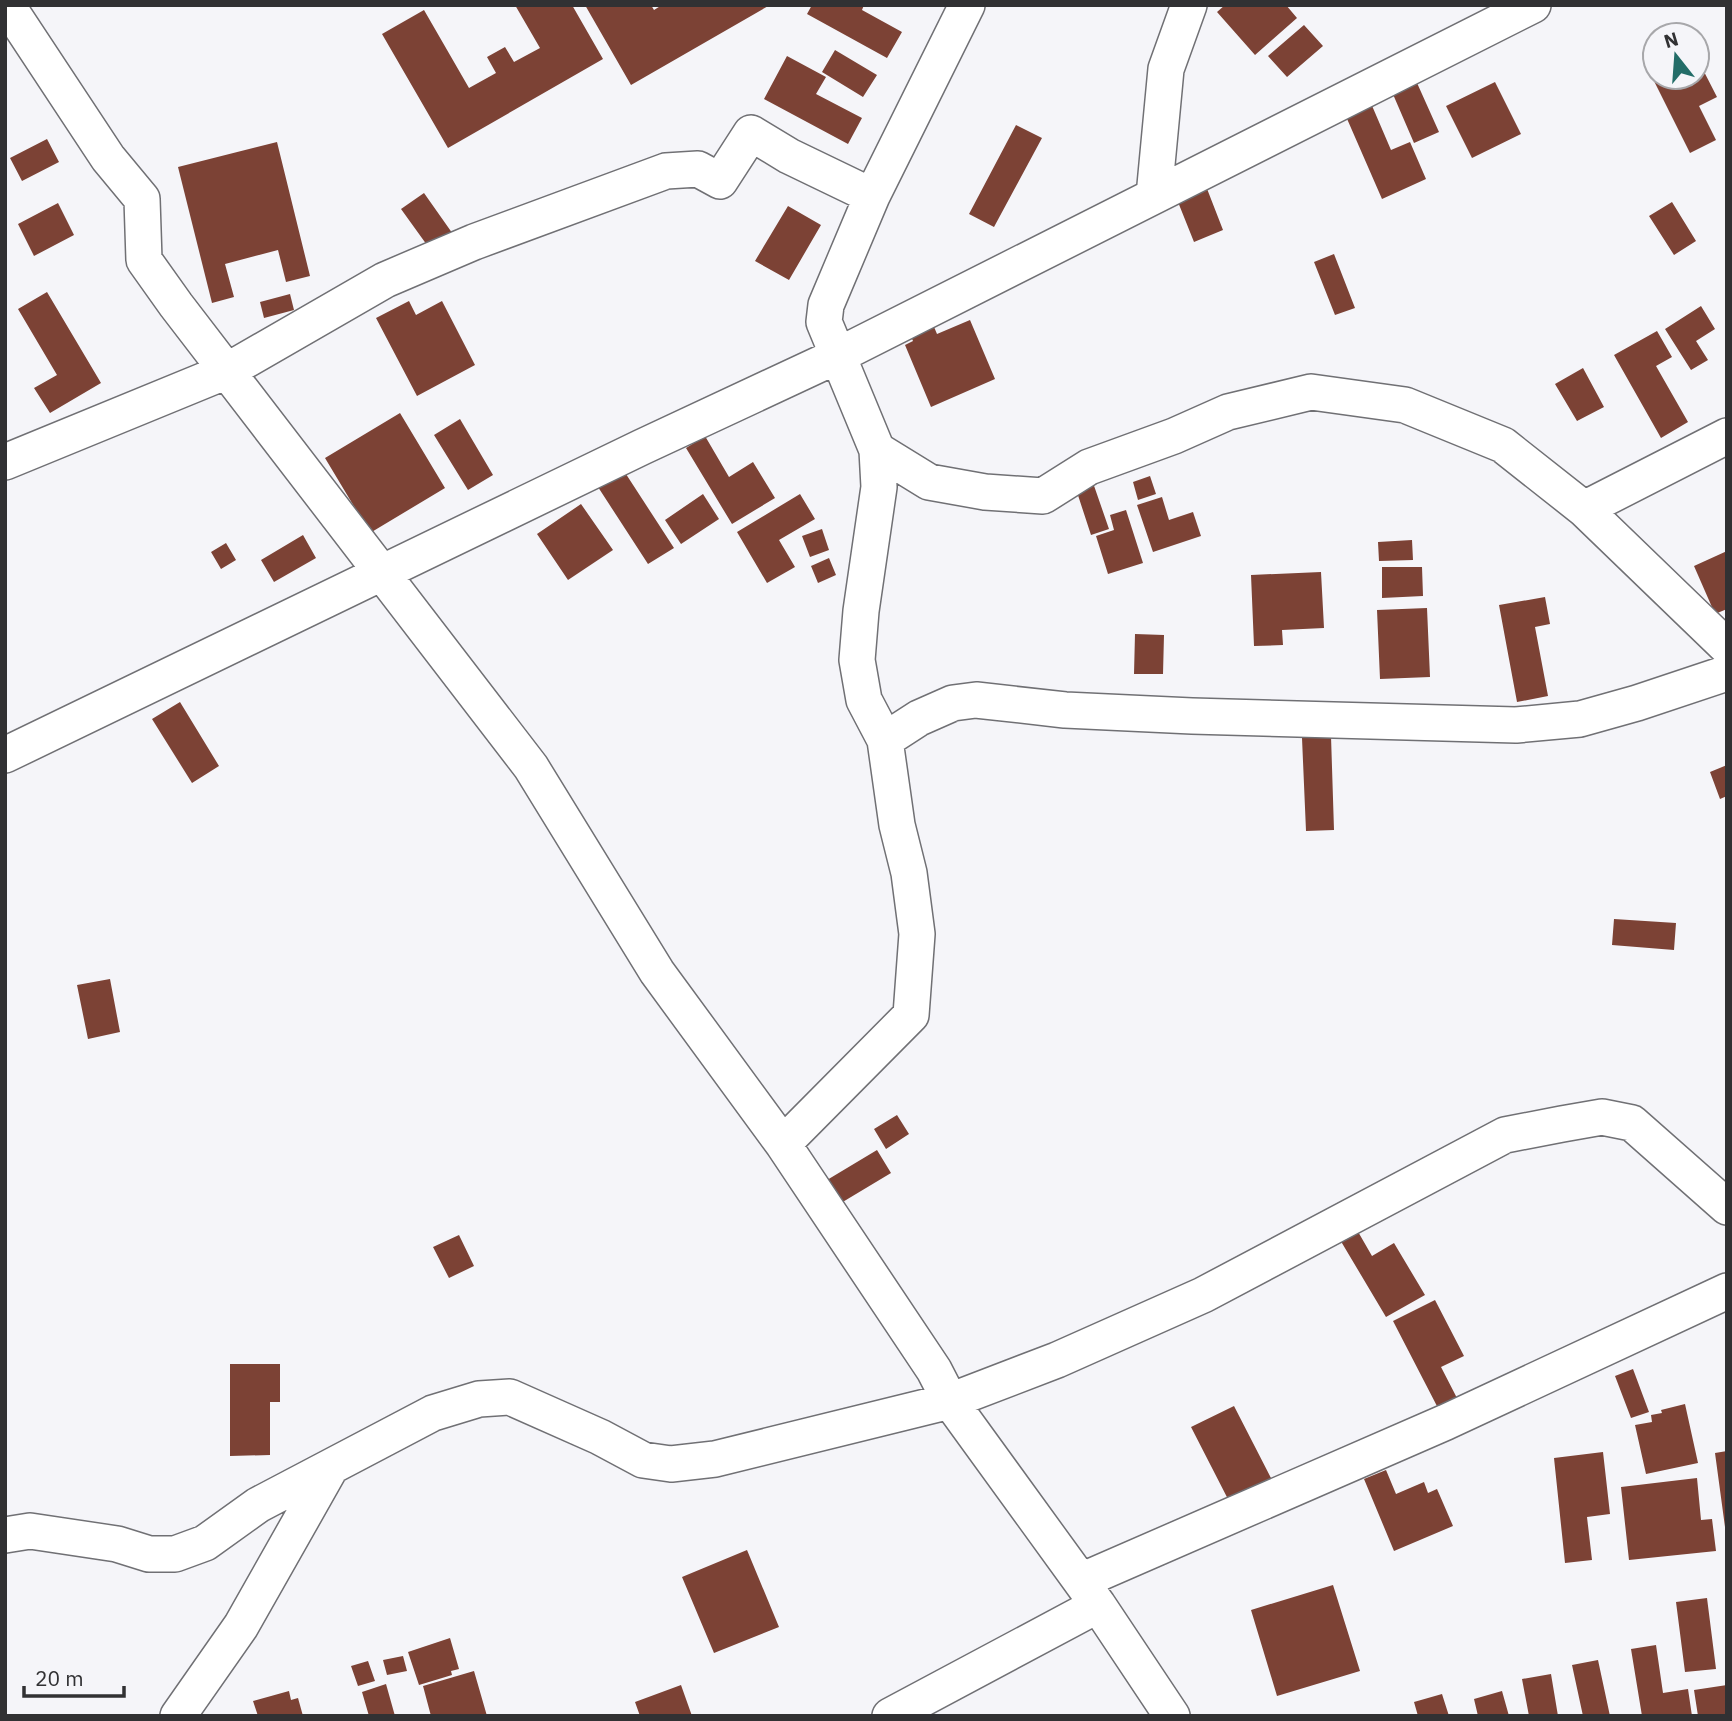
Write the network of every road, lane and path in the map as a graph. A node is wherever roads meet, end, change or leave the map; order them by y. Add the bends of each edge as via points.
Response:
1 (7, 5) edge
2 (967, 5) edge
3 (1189, 5) edge
4 (1533, 5) edge
5 (872, 195) junction
6 (1154, 196) junction
7 (837, 356) junction
8 (227, 371) junction
9 (1727, 436) edge
10 (877, 450) junction
11 (5, 462) edge
12 (1584, 509) junction
13 (383, 572) junction
14 (1727, 647) edge
15 (1727, 673) edge
16 (885, 740) junction
17 (5, 755) edge
18 (783, 1144) junction
19 (1727, 1208) edge
20 (1727, 1291) edge
21 (950, 1401) junction
22 (331, 1467) junction
23 (5, 1535) edge
24 (1089, 1593) junction
25 (178, 1716) edge
26 (891, 1716) edge
27 (1172, 1716) edge

1 - 8 street via 108,158 142,199 144,260
2 - 5 street
3 - 6 street via 1166,69
4 - 6 street
5 - 7 street via 826,305 824,322
5 - 8 street via 751,133 720,181 698,169 666,171 474,242 386,280
6 - 7 street
7 - 10 street
7 - 13 street
8 - 11 street
8 - 13 street
9 - 12 street
10 - 12 street via 929,482 1043,496 1089,467 1228,412 1311,391 1405,405 1503,445
10 - 16 street via 879,487 857,660 864,700
12 - 14 street
13 - 17 street
13 - 18 street via 531,766 657,972
15 - 16 street via 1580,719 1516,725 1192,716 976,700 953,703
16 - 18 street via 917,934 911,1015
18 - 21 street
19 - 21 street via 1632,1123 1602,1117 1505,1135 1203,1295 1057,1360
20 - 24 street
21 - 22 street via 715,1459 671,1464 642,1460 510,1396 479,1398 433,1413
21 - 24 street
22 - 23 street via 258,1505 205,1543 175,1554 149,1554 117,1544 30,1531
22 - 25 street via 241,1626
24 - 26 street
24 - 27 street

